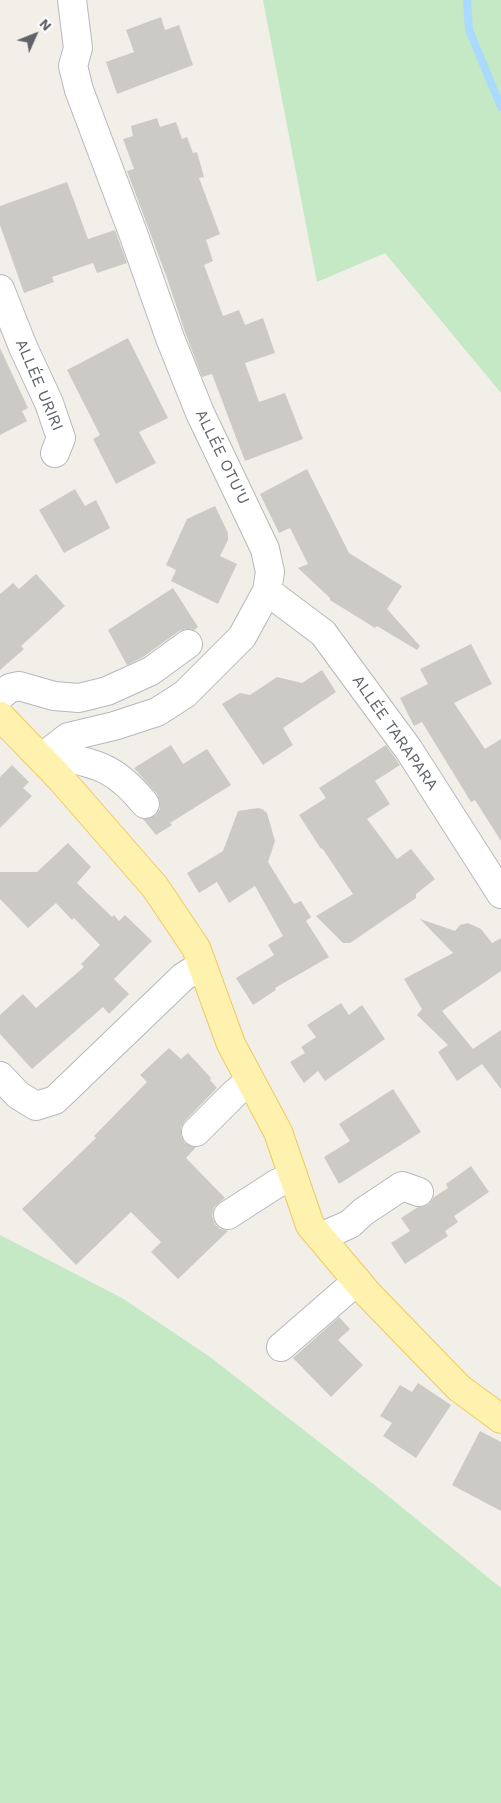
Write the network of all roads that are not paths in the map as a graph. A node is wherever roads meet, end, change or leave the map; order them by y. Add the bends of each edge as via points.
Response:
1 (72, 0) edge
2 (0, 289) edge
3 (55, 453) dead end
4 (267, 591) junction
5 (188, 644) dead end
6 (0, 696) edge
7 (0, 716) edge
8 (44, 755) junction
9 (145, 804) dead end
10 (501, 894) edge
11 (202, 965) junction
12 (0, 1076) edge
13 (250, 1081) junction
14 (196, 1132) dead end
15 (293, 1176) junction
16 (418, 1192) dead end
17 (228, 1215) dead end
18 (321, 1237) junction
19 (357, 1280) junction
20 (281, 1347) dead end
21 (501, 1419) edge

1 - 4 street, ALLÉE OTU'U via 78,48 73,66 79,90 200,413 265,549 270,572
2 - 3 street, ALLÉE URIRI via 61,438
4 - 8 street, ALLÉE OTU'U via 242,637 185,694 157,712 68,737
4 - 10 street, ALLÉE TARAPARA via 323,633 409,750
5 - 6 street via 151,671 107,691 79,698 54,696 19,686
7 - 8 main road
8 - 9 street via 92,763 116,774
8 - 11 main road via 155,887 196,948
11 - 12 street via 182,977 55,1100 36,1106 18,1095
11 - 13 main road via 231,1044
13 - 14 street
13 - 15 main road via 278,1132
15 - 17 street
15 - 18 main road via 310,1225
16 - 18 street via 402,1186 350,1224
18 - 19 main road
19 - 20 street
19 - 21 main road via 459,1388

